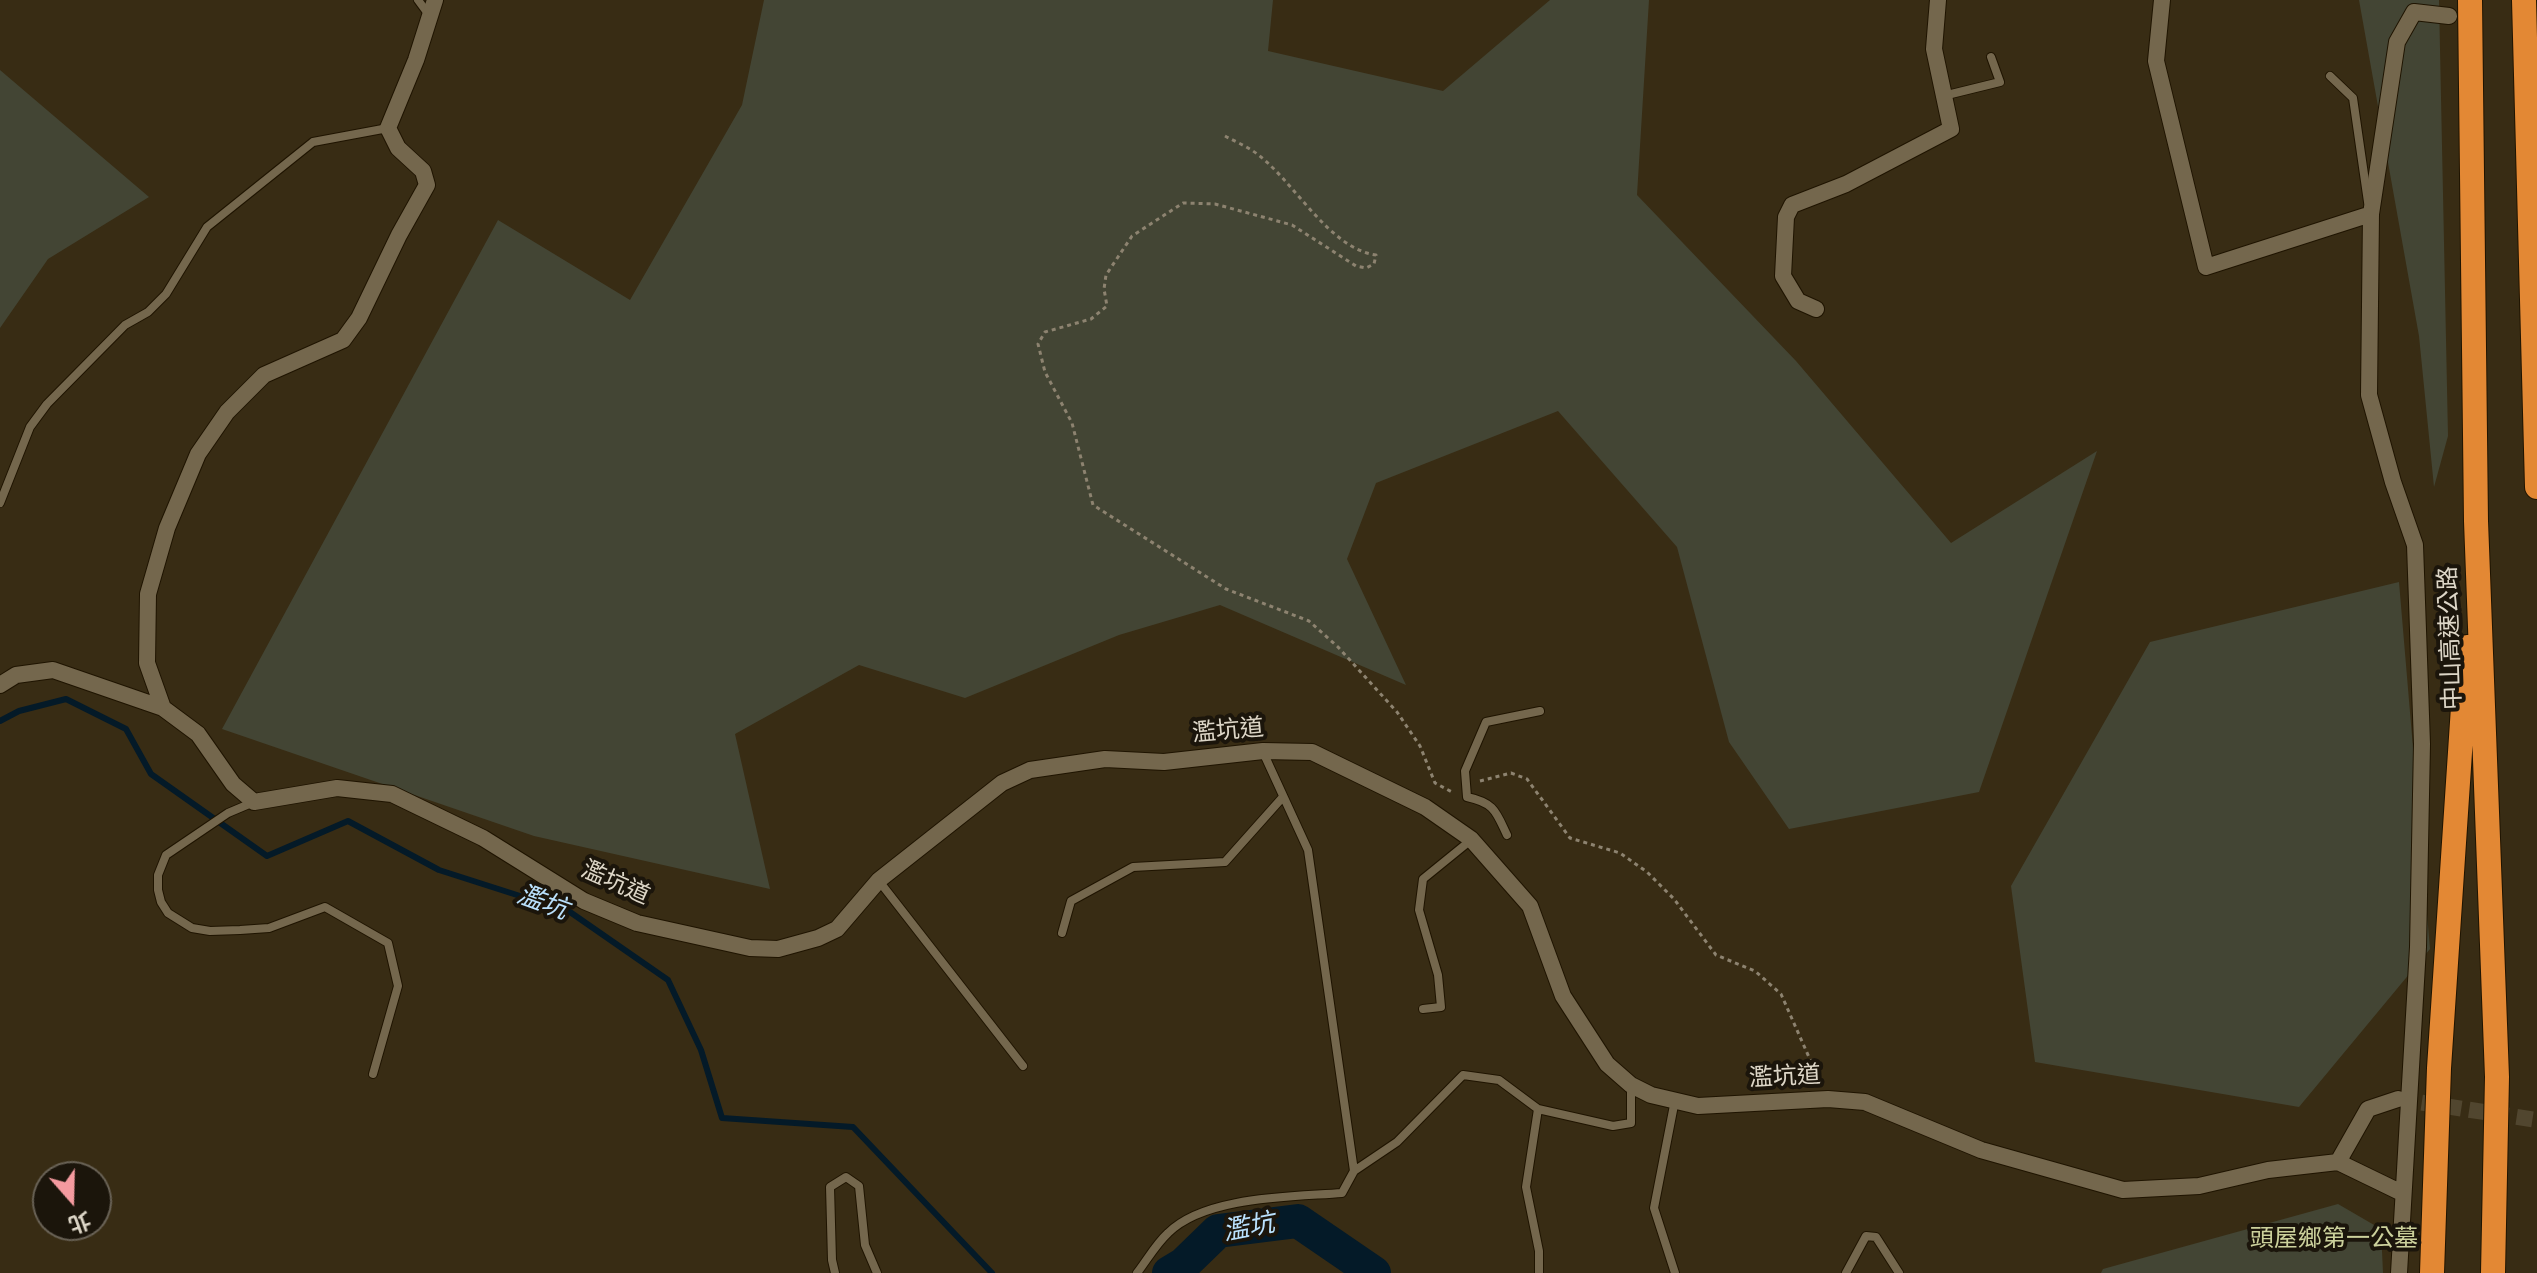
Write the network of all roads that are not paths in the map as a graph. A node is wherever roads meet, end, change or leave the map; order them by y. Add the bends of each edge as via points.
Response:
1 (418, 0) edge
2 (1938, 0) edge
3 (2162, 0) edge
4 (2470, 0) edge
5 (2524, 0) edge
6 (432, 7) edge
7 (2449, 16) dead end
8 (1991, 57) dead end
9 (2330, 76) dead end
10 (1943, 96) junction
11 (388, 128) junction
12 (2371, 214) junction
13 (1816, 309) dead end
14 (2537, 487) edge
15 (0, 503) edge
16 (2476, 521) junction
17 (0, 685) edge
18 (163, 708) junction
19 (1540, 711) dead end
20 (1263, 751) junction
21 (1282, 798) junction
22 (254, 802) junction
23 (1507, 835) dead end
24 (1471, 839) junction
25 (879, 880) junction
26 (1062, 933) dead end
27 (1423, 1009) dead end
28 (1023, 1066) dead end
29 (373, 1074) dead end
30 (1631, 1085) junction
31 (2398, 1099) tunnel mouth
32 (1675, 1100) junction
33 (1538, 1109) junction
34 (2338, 1162) junction
35 (1354, 1171) junction
36 (2402, 1193) junction
37 (835, 1273) edge
38 (877, 1273) edge
39 (1137, 1273) edge
40 (1539, 1273) edge
41 (1675, 1273) edge
42 (1846, 1273) edge
43 (1899, 1273) edge
44 (2399, 1273) edge
45 (2432, 1273) edge
46 (2493, 1273) edge

1 - 6 lane
2 - 10 street via 1934,49
3 - 12 street via 2156,61 2206,267
4 - 16 highway, 中山高速公路
5 - 14 highway
6 - 11 street
7 - 12 street via 2414,12 2397,42
8 - 10 lane via 2000,82
9 - 12 lane via 2353,98
10 - 13 street via 1951,129 1846,184 1792,205 1786,217 1783,276 1798,301
11 - 15 lane via 313,142 207,227 166,294 125,325 47,404 30,427
11 - 18 street via 398,148 423,171 427,185 359,318 343,340 264,375 227,412 198,454 167,528 148,594 147,663
12 - 36 street via 2369,395 2415,545 2422,744 2418,947
16 - 45 highway via 2439,1068
16 - 46 highway, 中山高速公路 via 2497,1077
17 - 18 street via 16,675 53,670
18 - 22 street via 198,734 233,784
19 - 23 lane via 1486,722 1465,771 1467,797 1494,808
20 - 21 lane
20 - 24 street, 濫坑道 via 1312,752 1425,807
20 - 25 street, 濫坑道 via 1164,762 1105,759 1030,770 1002,783
21 - 26 lane via 1225,862 1133,867 1071,901
21 - 35 lane via 1308,850
22 - 25 street, 濫坑道 via 337,788 392,794 483,838 584,901 637,923 750,948 778,949 837,929
22 - 29 lane via 166,855 158,875 161,902 178,921 210,931 269,928 325,907 388,943 398,986
24 - 27 lane via 1423,879 1419,910 1438,975 1441,1007
24 - 30 street, 濫坑道 via 1530,906 1563,996 1607,1064
25 - 28 lane
30 - 32 street, 濫坑道
30 - 33 lane via 1631,1123 1613,1126
31 - 34 street via 2368,1109
32 - 34 street, 濫坑道 via 1698,1106 1865,1102 1981,1150 2123,1190 2199,1186 2268,1170
32 - 41 lane via 1654,1208
33 - 35 lane via 1499,1080 1463,1075 1397,1142
33 - 40 lane via 1526,1187
34 - 36 street
35 - 39 lane via 1342,1193 1208,1208 1169,1231
36 - 44 street
37 - 38 lane via 830,1187 846,1177 859,1186 865,1245
42 - 43 lane via 1866,1236 1876,1237

